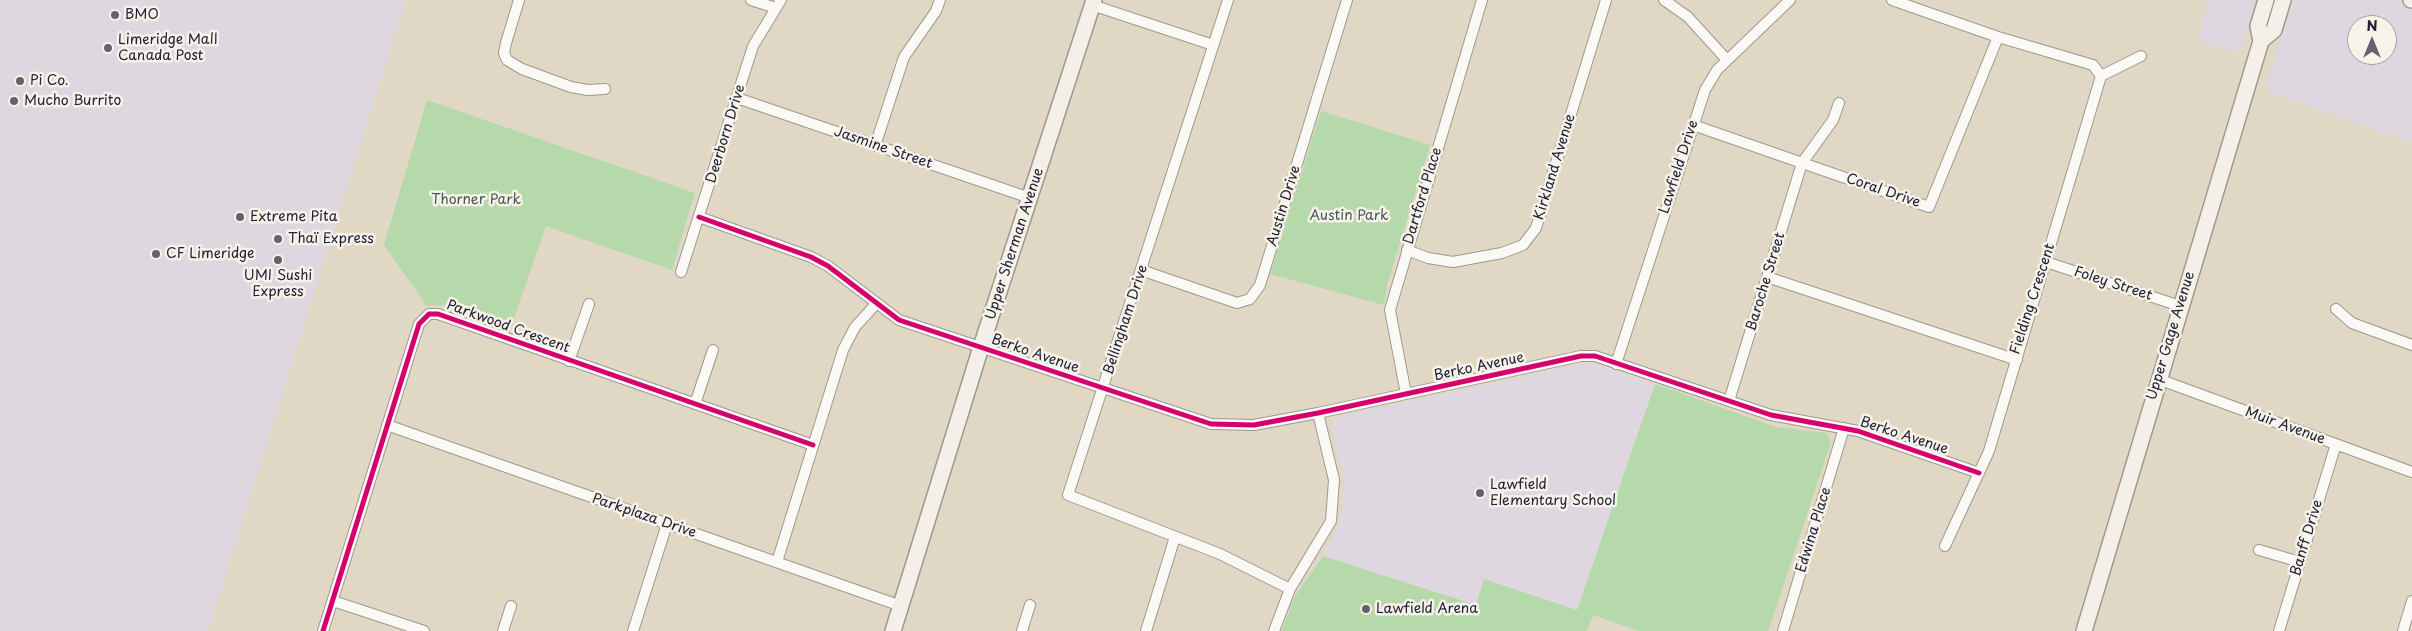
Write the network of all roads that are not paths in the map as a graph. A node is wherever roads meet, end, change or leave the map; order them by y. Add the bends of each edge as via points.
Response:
1 (519, 0) edge
2 (751, 0) edge
3 (940, 0) edge
4 (1228, 0) edge
5 (1347, 0) edge
6 (1482, 0) edge
7 (1606, 0) edge
8 (1664, 0) edge
9 (1790, 0) edge
10 (1892, 0) edge
11 (2266, 0) edge
12 (2283, 0) edge
13 (1093, 3) edge
14 (778, 4) edge
15 (1998, 37) junction
16 (2261, 41) junction
17 (1213, 45) junction
18 (2141, 56) dead end
19 (1727, 60) junction
20 (2101, 76) junction
21 (605, 89) dead end
22 (737, 98) junction
23 (1839, 103) dead end
24 (1692, 125) junction
25 (875, 146) junction
26 (1802, 163) junction
27 (1030, 198) junction
28 (699, 217) junction
29 (1407, 250) junction
30 (2046, 262) junction
31 (1141, 270) junction
32 (681, 272) dead end
33 (1767, 277) junction
34 (589, 304) dead end
35 (876, 304) junction
36 (2180, 306) junction
37 (2336, 309) dead end
38 (2412, 345) edge
39 (981, 347) junction
40 (713, 350) dead end
41 (2017, 360) junction
42 (569, 361) junction
43 (1616, 364) junction
44 (2158, 379) junction
45 (1103, 390) junction
46 (1406, 394) junction
47 (1729, 401) junction
48 (695, 404) junction
49 (1318, 413) junction
50 (387, 425) junction
51 (1844, 428) junction
52 (2336, 444) junction
53 (813, 445) junction
54 (2412, 472) edge
55 (1979, 473) junction
56 (667, 524) junction
57 (1175, 537) junction
58 (1945, 546) dead end
59 (2259, 550) dead end
60 (777, 562) junction
61 (2300, 562) junction
62 (1290, 589) junction
63 (333, 601) junction
64 (2412, 601) edge
65 (1030, 605) dead end
66 (511, 606) dead end
67 (901, 606) junction
68 (323, 631) edge
69 (424, 631) edge
70 (503, 631) edge
71 (633, 631) edge
72 (893, 631) edge
73 (1022, 631) edge
74 (1146, 631) edge
75 (1274, 631) edge
76 (1783, 631) edge
77 (2084, 631) edge
78 (2279, 631) edge
79 (2403, 631) edge

1 - 21 street via 504,53 507,60 571,87
2 - 14 street
3 - 25 street via 936,11 904,56
4 - 17 street, Bellingham Drive
5 - 31 street, Austin Drive via 1260,285 1250,299 1237,302
6 - 29 street, Dartford Place
7 - 29 street, Kirkland Avenue via 1536,228 1523,245 1453,262
8 - 19 street via 1688,17
9 - 19 street, Lawfield Drive
10 - 15 street
11 - 16 main road, Upper Gage Avenue via 2258,26
12 - 16 main road, Upper Gage Avenue via 2274,30
13 - 17 street
13 - 27 main road, Upper Sherman Avenue
14 - 22 street, Deerborn Drive via 753,46
15 - 20 street via 2093,65
15 - 26 street, Coral Drive via 1929,207
16 - 36 main road, Upper Gage Avenue
17 - 31 street, Bellingham Drive
18 - 20 street
19 - 24 street, Lawfield Drive via 1705,90
20 - 30 street, Fielding Crescent
22 - 25 street, Jasmine Street
22 - 28 street, Deerborn Drive
23 - 26 street, Baroche Street via 1833,120
24 - 26 street, Coral Drive
24 - 43 street, Lawfield Drive
25 - 27 street, Jasmine Street
26 - 33 street, Baroche Street
27 - 39 main road, Upper Sherman Avenue
28 - 32 street, Deerborn Drive
28 - 35 street, Berko Avenue via 820,262
29 - 46 street, Dartford Place via 1390,310
30 - 36 street, Foley Street
30 - 41 street, Fielding Crescent
31 - 45 street, Bellingham Drive
33 - 41 street, Fielding Crescent
33 - 47 street, Baroche Street
34 - 42 street
35 - 39 street, Berko Avenue via 899,320
35 - 53 street via 855,327 843,350
36 - 44 main road, Upper Gage Avenue
37 - 38 street via 2352,323
39 - 45 street, Berko Avenue
39 - 67 main road, Upper Sherman Avenue
40 - 48 street
41 - 55 street via 1990,451
42 - 48 street, Parkwood Crescent
42 - 50 street, Parkwood Crescent via 438,314 429,314 419,324
43 - 46 street, Berko Avenue via 1595,356 1581,356
43 - 47 street, Berko Avenue
44 - 52 street, Muir Avenue
44 - 77 main road, Upper Gage Avenue
45 - 49 street, Berko Avenue via 1211,424 1254,425
45 - 57 street, Bellingham Drive via 1068,495
46 - 49 street, Berko Avenue
47 - 51 street, Berko Avenue via 1778,417
48 - 53 street, Parkwood Crescent
49 - 62 street via 1334,480 1331,521
50 - 56 street, Parkplaza Drive
50 - 63 street, Parkwood Crescent
51 - 55 street, Berko Avenue
51 - 76 street, Edwina Place
52 - 54 street, Muir Avenue
52 - 61 street, Banff Drive
53 - 60 street
55 - 58 street
56 - 60 street, Parkplaza Drive
56 - 71 street
57 - 62 street, Bellingham Drive via 1220,554
57 - 74 street
59 - 61 street
60 - 67 street, Parkplaza Drive
61 - 78 street, Banff Drive
62 - 75 street
63 - 68 street, Parkwood Crescent
63 - 69 street
64 - 79 street
65 - 73 street
66 - 70 street
67 - 72 main road, Upper Sherman Avenue

